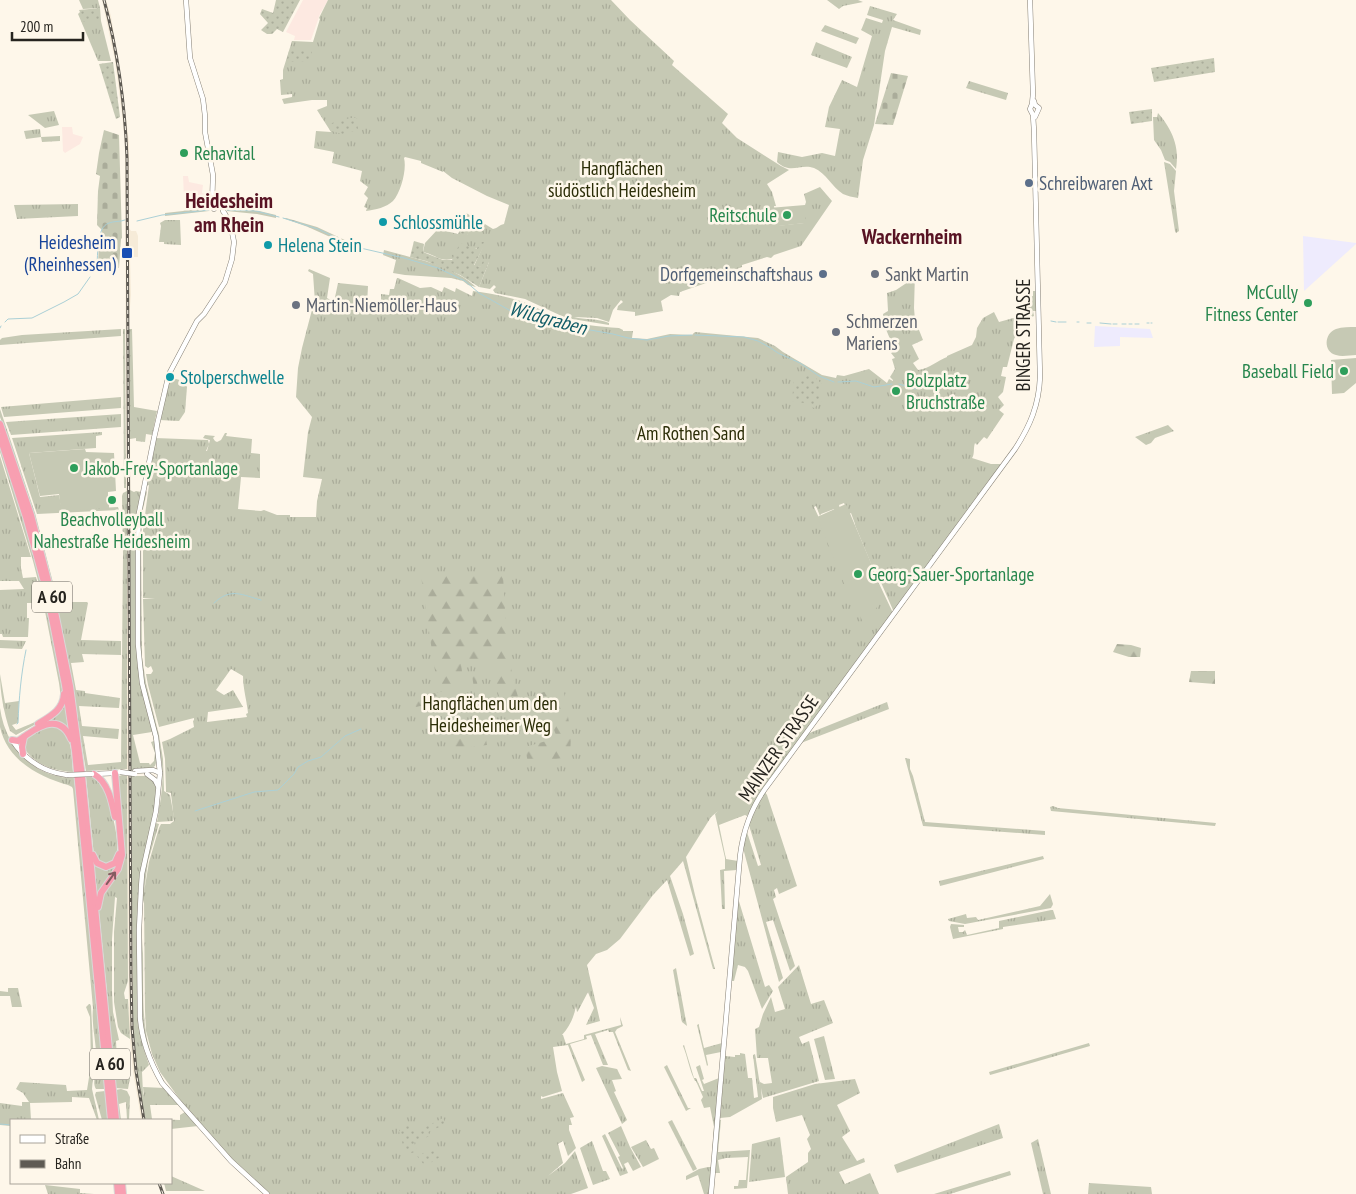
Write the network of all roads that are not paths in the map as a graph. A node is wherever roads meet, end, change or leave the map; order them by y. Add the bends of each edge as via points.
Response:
1 (186, 0) edge
2 (1030, 0) edge
3 (214, 209) dead end
4 (223, 211) dead end
5 (0, 424) edge
6 (0, 437) edge
7 (1004, 464) joint
8 (65, 685) junction
9 (24, 737) junction
10 (12, 740) junction
11 (74, 751) junction
12 (23, 754) junction
13 (159, 758) junction
14 (148, 772) junction
15 (117, 773) junction
16 (160, 773) junction
17 (93, 774) junction
18 (107, 790) junction
19 (159, 795) junction
20 (88, 831) junction
21 (96, 923) junction
22 (110, 1119) edge
23 (116, 1119) edge
24 (267, 1194) edge
25 (711, 1194) edge

1 - 3 main road via 190,58 204,105 204,132 213,176
2 - 7 main road, BINGER STRASSE via 1033,94 1034,105 1039,108 1034,113 1034,131 1040,377 1038,399 1028,430
4 - 13 main road via 234,242 232,259 225,282 197,321 170,372 141,501 138,644 142,683
5 - 20 highway, A 60 via 31,515 59,625 80,752
6 - 8 highway, A 60 via 47,593
7 - 25 main road, MAINZER STRASSE via 769,783 748,820 741,850
8 - 10 highway via 63,701 56,713
8 - 11 highway, A 60
9 - 10 highway via 17,742
9 - 11 highway via 42,725 57,725 67,733
9 - 12 highway
10 - 12 main road
11 - 22 highway, A 60
12 - 17 main road, bridge via 53,772
13 - 14 main road via 158,765
13 - 16 main road
14 - 15 main road, bridge
14 - 16 main road
14 - 19 main road via 157,783
15 - 17 main road
15 - 18 highway via 112,775
21 -> 15 highway via 99,898 118,869 122,855
16 - 19 main road
17 - 18 highway via 103,780
18 - 20 highway via 116,818 119,849 117,860 112,865 102,867 94,861
19 - 24 main road via 142,874 140,899 143,1040 155,1071 170,1093 237,1168
20 - 21 highway, A 60
21 - 23 highway, A 60

